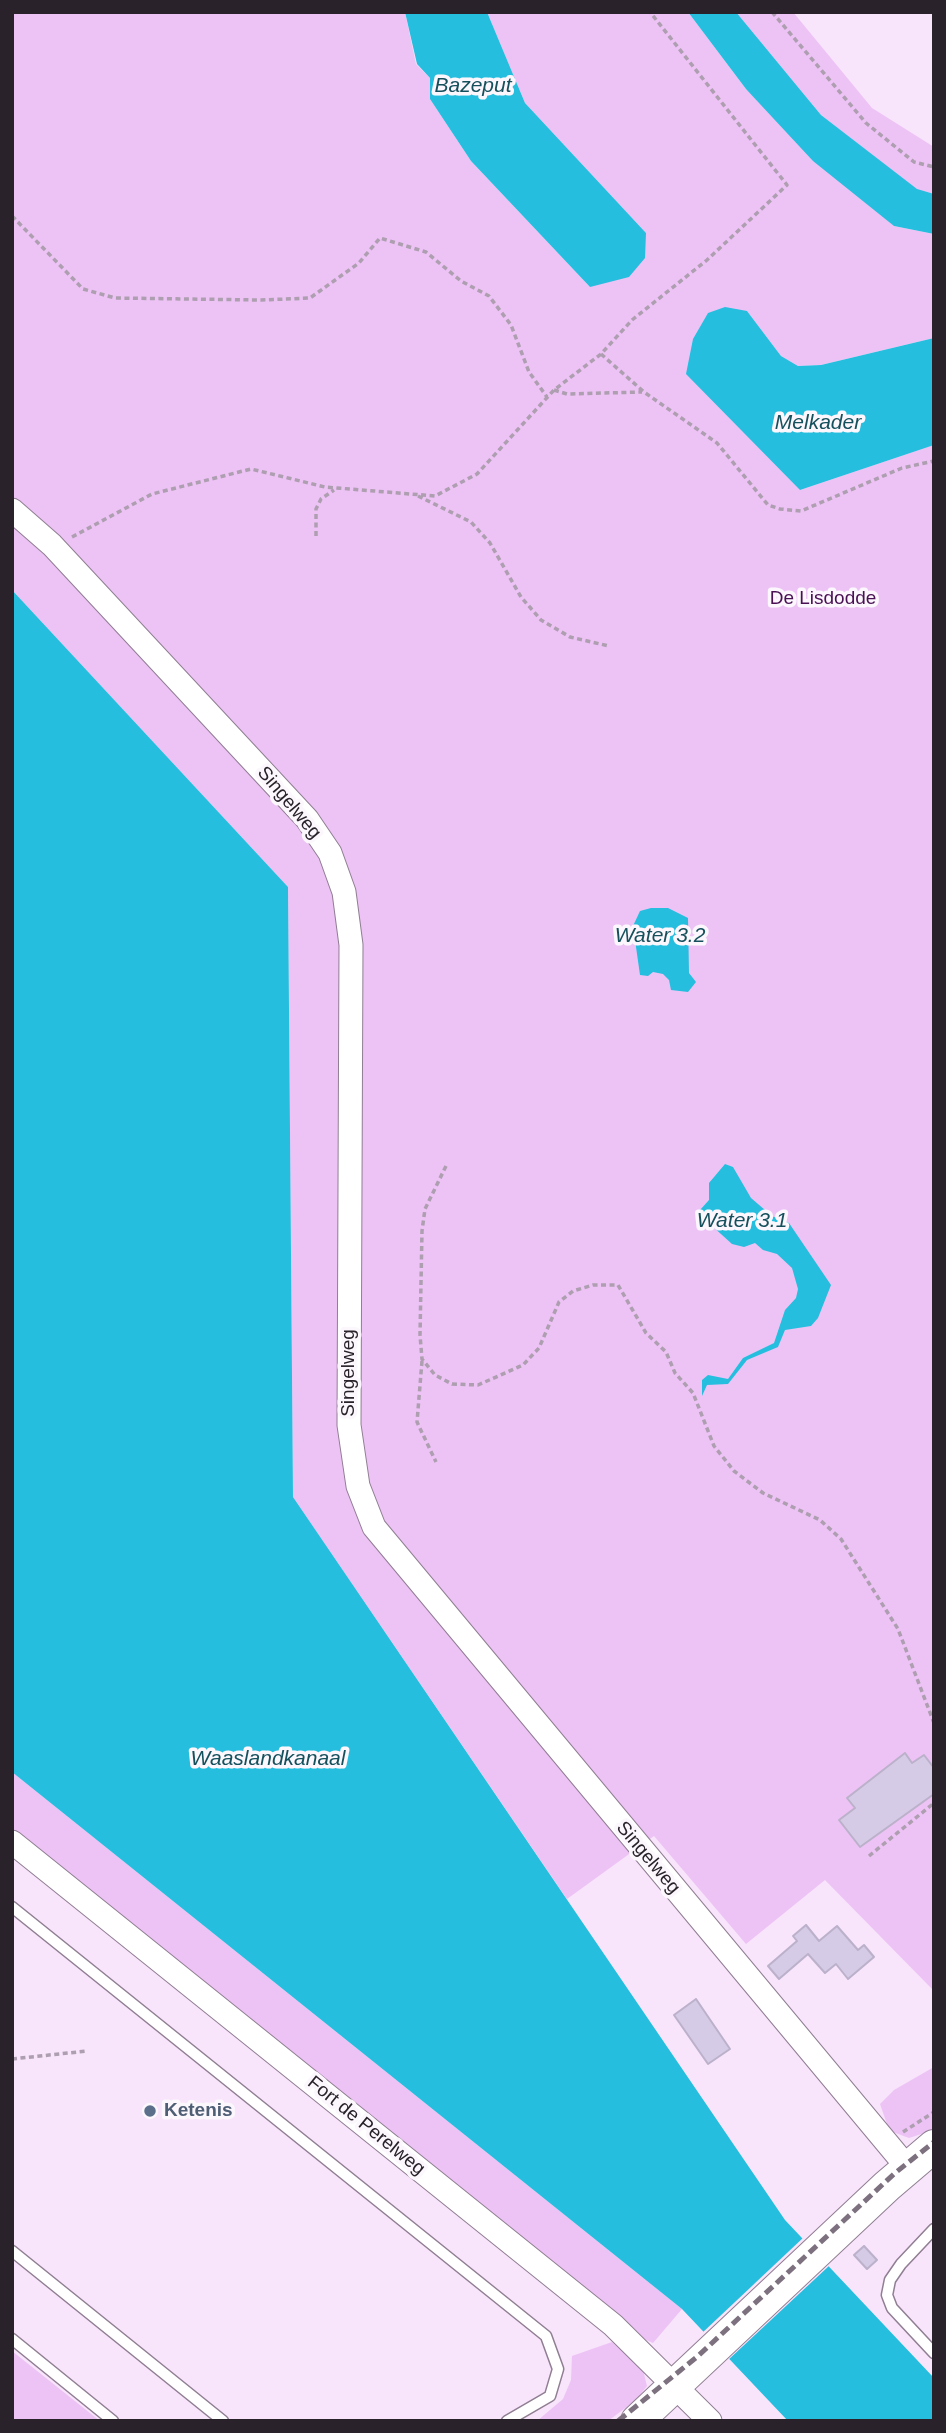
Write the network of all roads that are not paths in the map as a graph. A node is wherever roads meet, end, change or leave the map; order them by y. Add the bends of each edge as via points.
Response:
1 (12, 510) edge
2 (12, 1842) edge
3 (12, 1907) edge
4 (934, 2146) edge
5 (908, 2167) junction
6 (934, 2228) edge
7 (12, 2251) edge
8 (12, 2339) edge
9 (934, 2353) edge
10 (675, 2384) junction
11 (113, 2421) edge
12 (223, 2421) edge
13 (507, 2421) edge
14 (637, 2421) edge
15 (710, 2421) edge

1 - 5 street, Singelweg via 58,552 307,819 330,853 344,892 351,945 349,1425 358,1486 374,1527
2 - 10 street, Fort de Perelweg via 613,2325
3 - 13 lane via 546,2336 558,2369 550,2396
4 - 5 main road
5 - 10 main road
6 - 9 lane via 901,2264 887,2295 892,2308
7 - 12 lane
8 - 11 lane
10 - 14 main road
10 - 15 street, Fort de Perelweg

